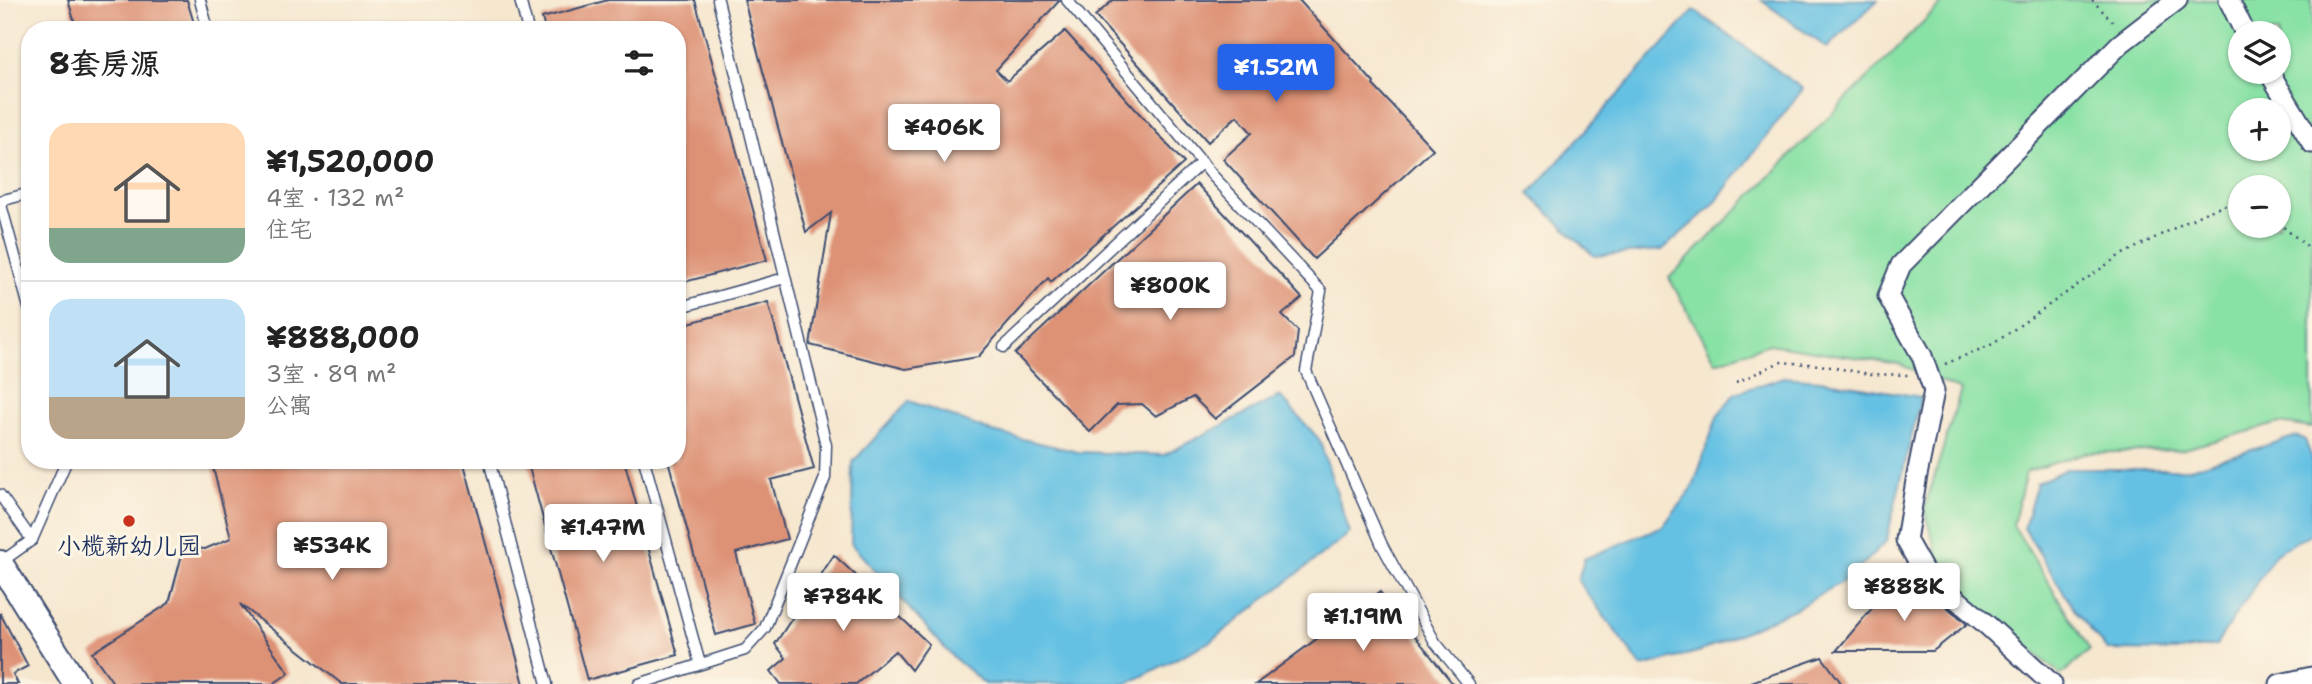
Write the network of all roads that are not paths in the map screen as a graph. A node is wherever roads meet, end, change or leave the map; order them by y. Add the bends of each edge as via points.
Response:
1 (200, 0) edge
2 (520, 0) edge
3 (718, 0) edge
4 (1067, 0) edge
5 (2176, 0) edge
6 (2229, 0) edge
7 (206, 21) edge
8 (526, 21) edge
9 (2239, 21) edge
10 (2276, 84) edge
11 (2312, 144) edge
12 (1202, 162) junction
13 (21, 195) edge
14 (0, 201) edge
15 (21, 278) edge
16 (785, 278) junction
17 (686, 306) edge
18 (1004, 347) dead end
19 (63, 469) edge
20 (491, 469) edge
21 (647, 469) edge
22 (0, 495) edge
23 (32, 540) junction
24 (0, 563) edge
25 (700, 664) junction
26 (2312, 677) edge
27 (76, 684) edge
28 (547, 684) edge
29 (639, 684) edge
30 (1469, 684) edge
31 (2052, 684) edge
32 (2280, 684) edge

1 - 7 lane
2 - 8 lane
3 - 16 lane
4 - 12 lane
5 - 31 street via 2128,38 1901,265 1888,296 1922,356 1934,391 1906,540 1924,572
6 - 9 street
10 - 11 street
12 - 18 lane
12 - 30 lane via 1321,291 1306,371 1382,545 1435,642
13 - 14 lane
14 - 15 lane
16 - 17 lane
16 - 25 lane via 826,445 825,478 765,628 745,650
19 - 23 lane
20 - 28 lane
21 - 25 lane
22 - 23 lane
23 - 24 lane
24 - 27 street
25 - 29 lane
26 - 32 street

